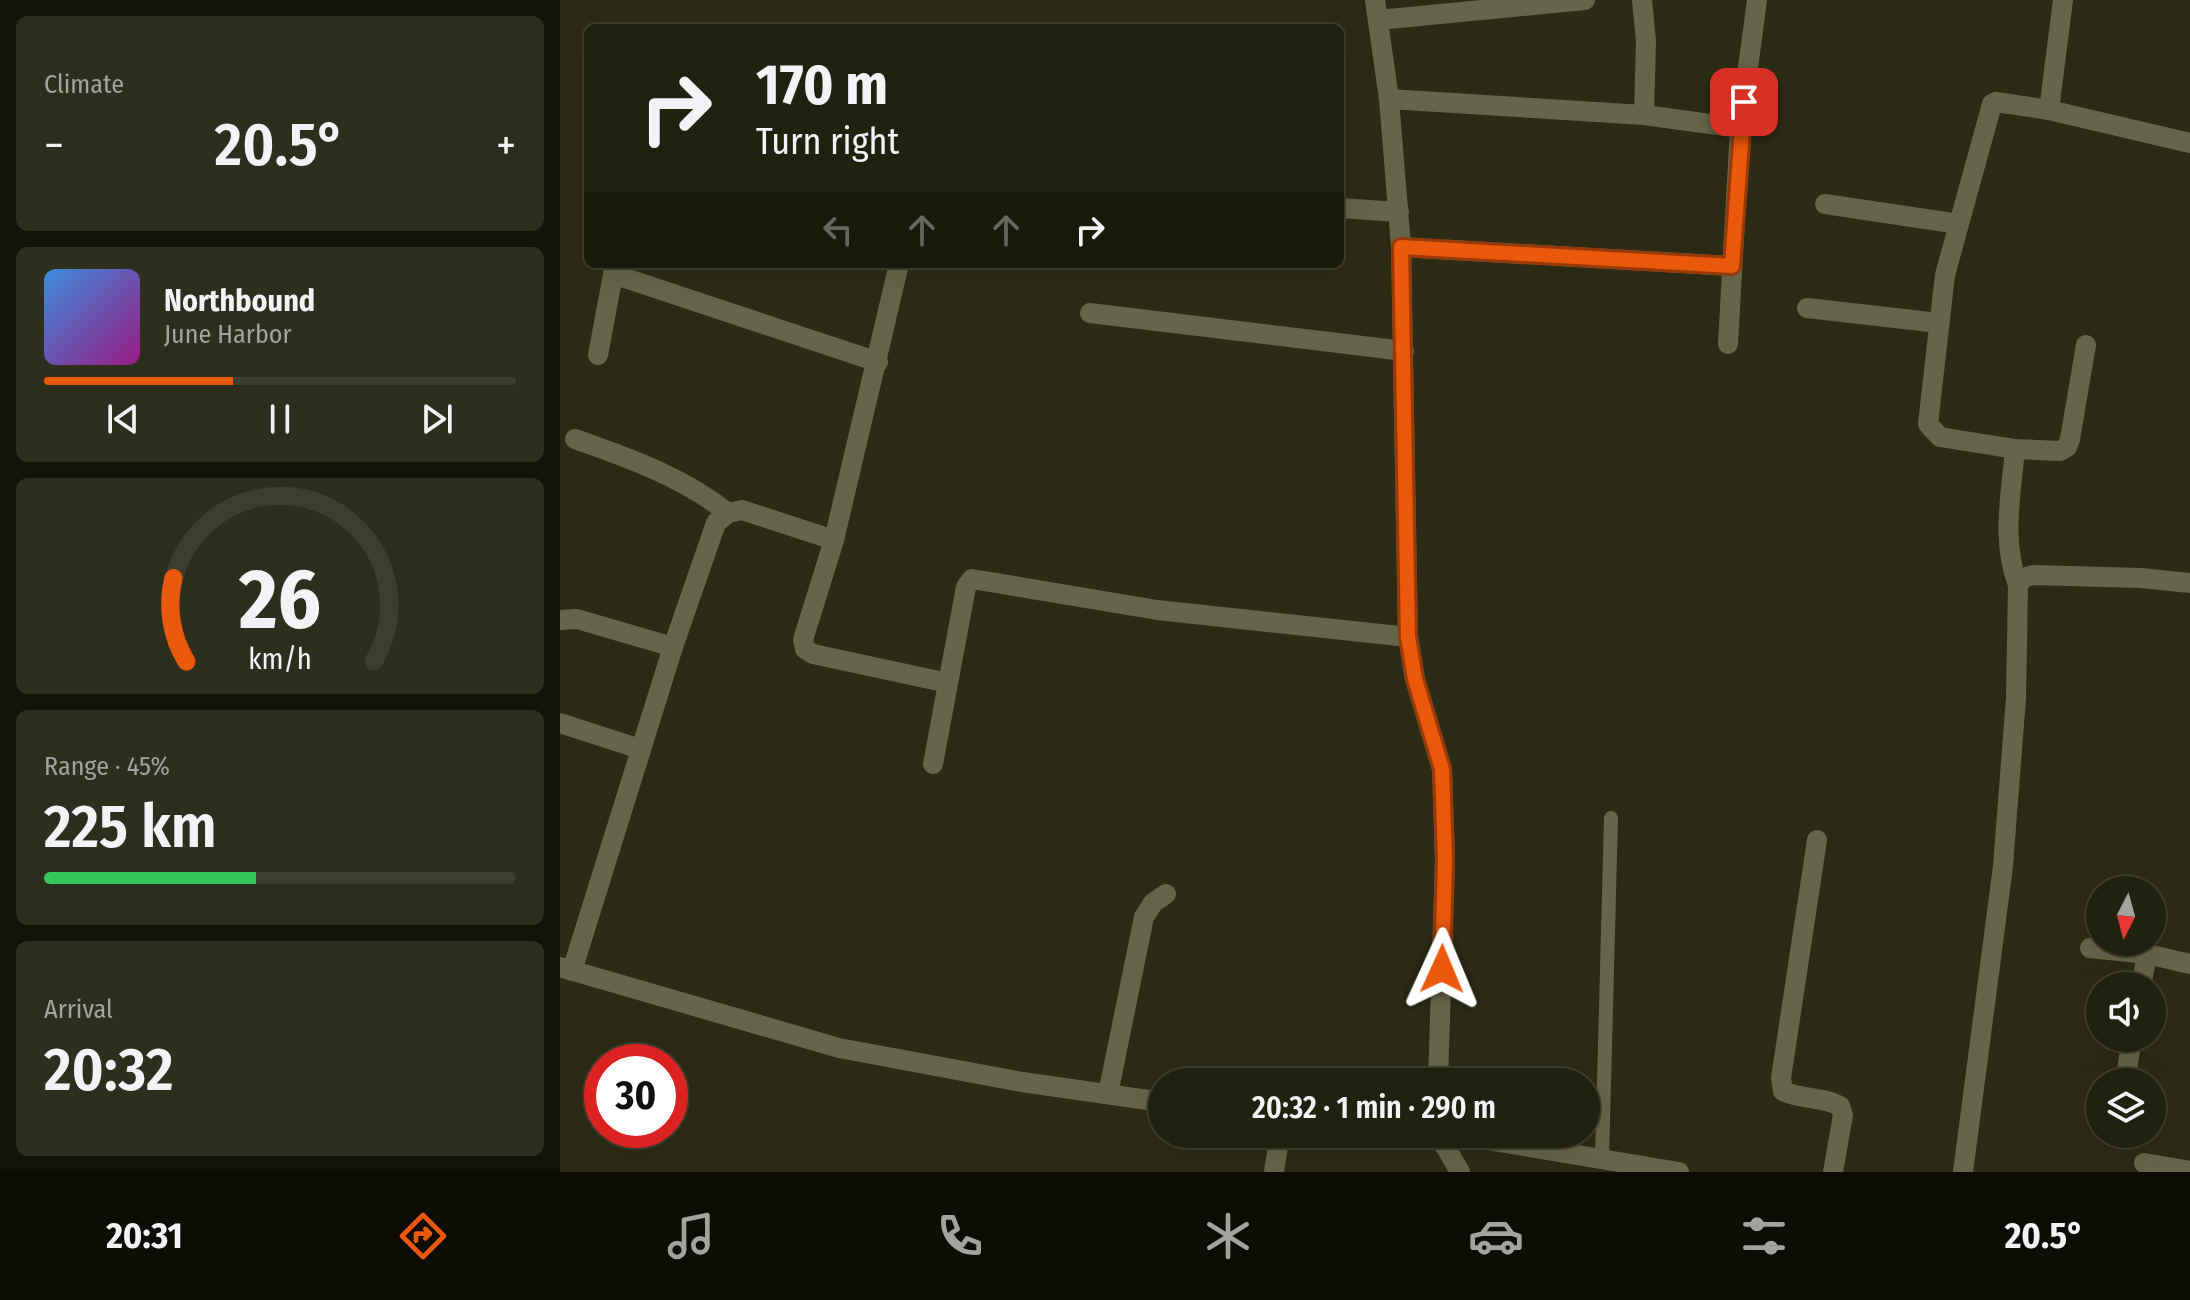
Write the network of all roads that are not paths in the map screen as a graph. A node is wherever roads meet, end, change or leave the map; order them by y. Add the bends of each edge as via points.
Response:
1 (1585, 0) edge
2 (1642, 0) edge
3 (1757, 0) edge
4 (2063, 0) edge
5 (1376, 10) edge
6 (1389, 99) junction
7 (2049, 110) junction
8 (1644, 115) junction
9 (1740, 128) junction
10 (2190, 143) edge
11 (1825, 204) dead end
12 (1344, 208) edge
13 (1399, 212) junction
14 (1959, 224) junction
15 (1401, 247) junction
16 (1732, 266) junction
17 (898, 268) edge
18 (614, 269) edge
19 (1807, 308) dead end
20 (1090, 313) dead end
21 (1939, 323) junction
22 (1728, 344) dead end
23 (2086, 345) dead end
24 (1404, 351) junction
25 (598, 355) dead end
26 (878, 362) junction
27 (575, 439) dead end
28 (2015, 449) junction
29 (728, 513) junction
30 (834, 540) junction
31 (2190, 583) edge
32 (2018, 585) junction
33 (560, 620) edge
34 (1408, 637) junction
35 (673, 647) junction
36 (948, 683) junction
37 (560, 723) edge
38 (640, 749) junction
39 (933, 764) dead end
40 (1611, 818) dead end
41 (1817, 840) dead end
42 (1166, 894) dead end
43 (2156, 956) edge
44 (2190, 964) edge
45 (566, 969) edge
46 (1438, 1068) edge
47 (1108, 1094) junction
48 (1148, 1100) edge
49 (1278, 1148) edge
50 (1446, 1148) edge
51 (1536, 1148) edge
52 (1602, 1159) junction
53 (2144, 1163) dead end
54 (2190, 1171) edge
55 (1274, 1172) edge
56 (1460, 1172) edge
57 (1679, 1172) edge
58 (1833, 1172) edge
59 (1963, 1172) edge

1 - 5 street
2 - 8 street
3 - 9 street
4 - 7 street
5 - 6 street
6 - 8 street
6 - 13 street
7 - 10 street
7 - 14 street via 1992,104
8 - 9 street
9 - 16 street
11 - 14 street
12 - 13 street
13 - 15 street
14 - 21 street
15 - 16 street
15 - 24 street
16 - 22 street
17 - 26 street
18 - 25 street
18 - 26 street
19 - 21 street
20 - 24 street
21 - 28 street via 1928,413 1933,433
23 - 28 street via 2067,447
24 - 34 street
26 - 30 street
27 - 29 street via 668,475
28 - 32 street via 2007,538
29 - 30 street via 742,510
29 - 35 street via 709,538
30 - 36 street via 803,640 805,649
31 - 32 street via 2033,575
32 - 59 street via 2007,820
33 - 35 street via 577,619
34 - 36 street via 1157,610 972,579 966,587
34 - 46 street via 1442,769 1445,860
35 - 38 street
36 - 39 street
37 - 38 street
38 - 45 street
40 - 52 lane
41 - 58 street via 1781,1078 1783,1091 1791,1095 1840,1106
42 - 47 street via 1144,917
43 - 44 street
45 - 47 street via 839,1048
47 - 48 street
49 - 55 street
50 - 56 street
51 - 52 street
52 - 57 street
53 - 54 street

